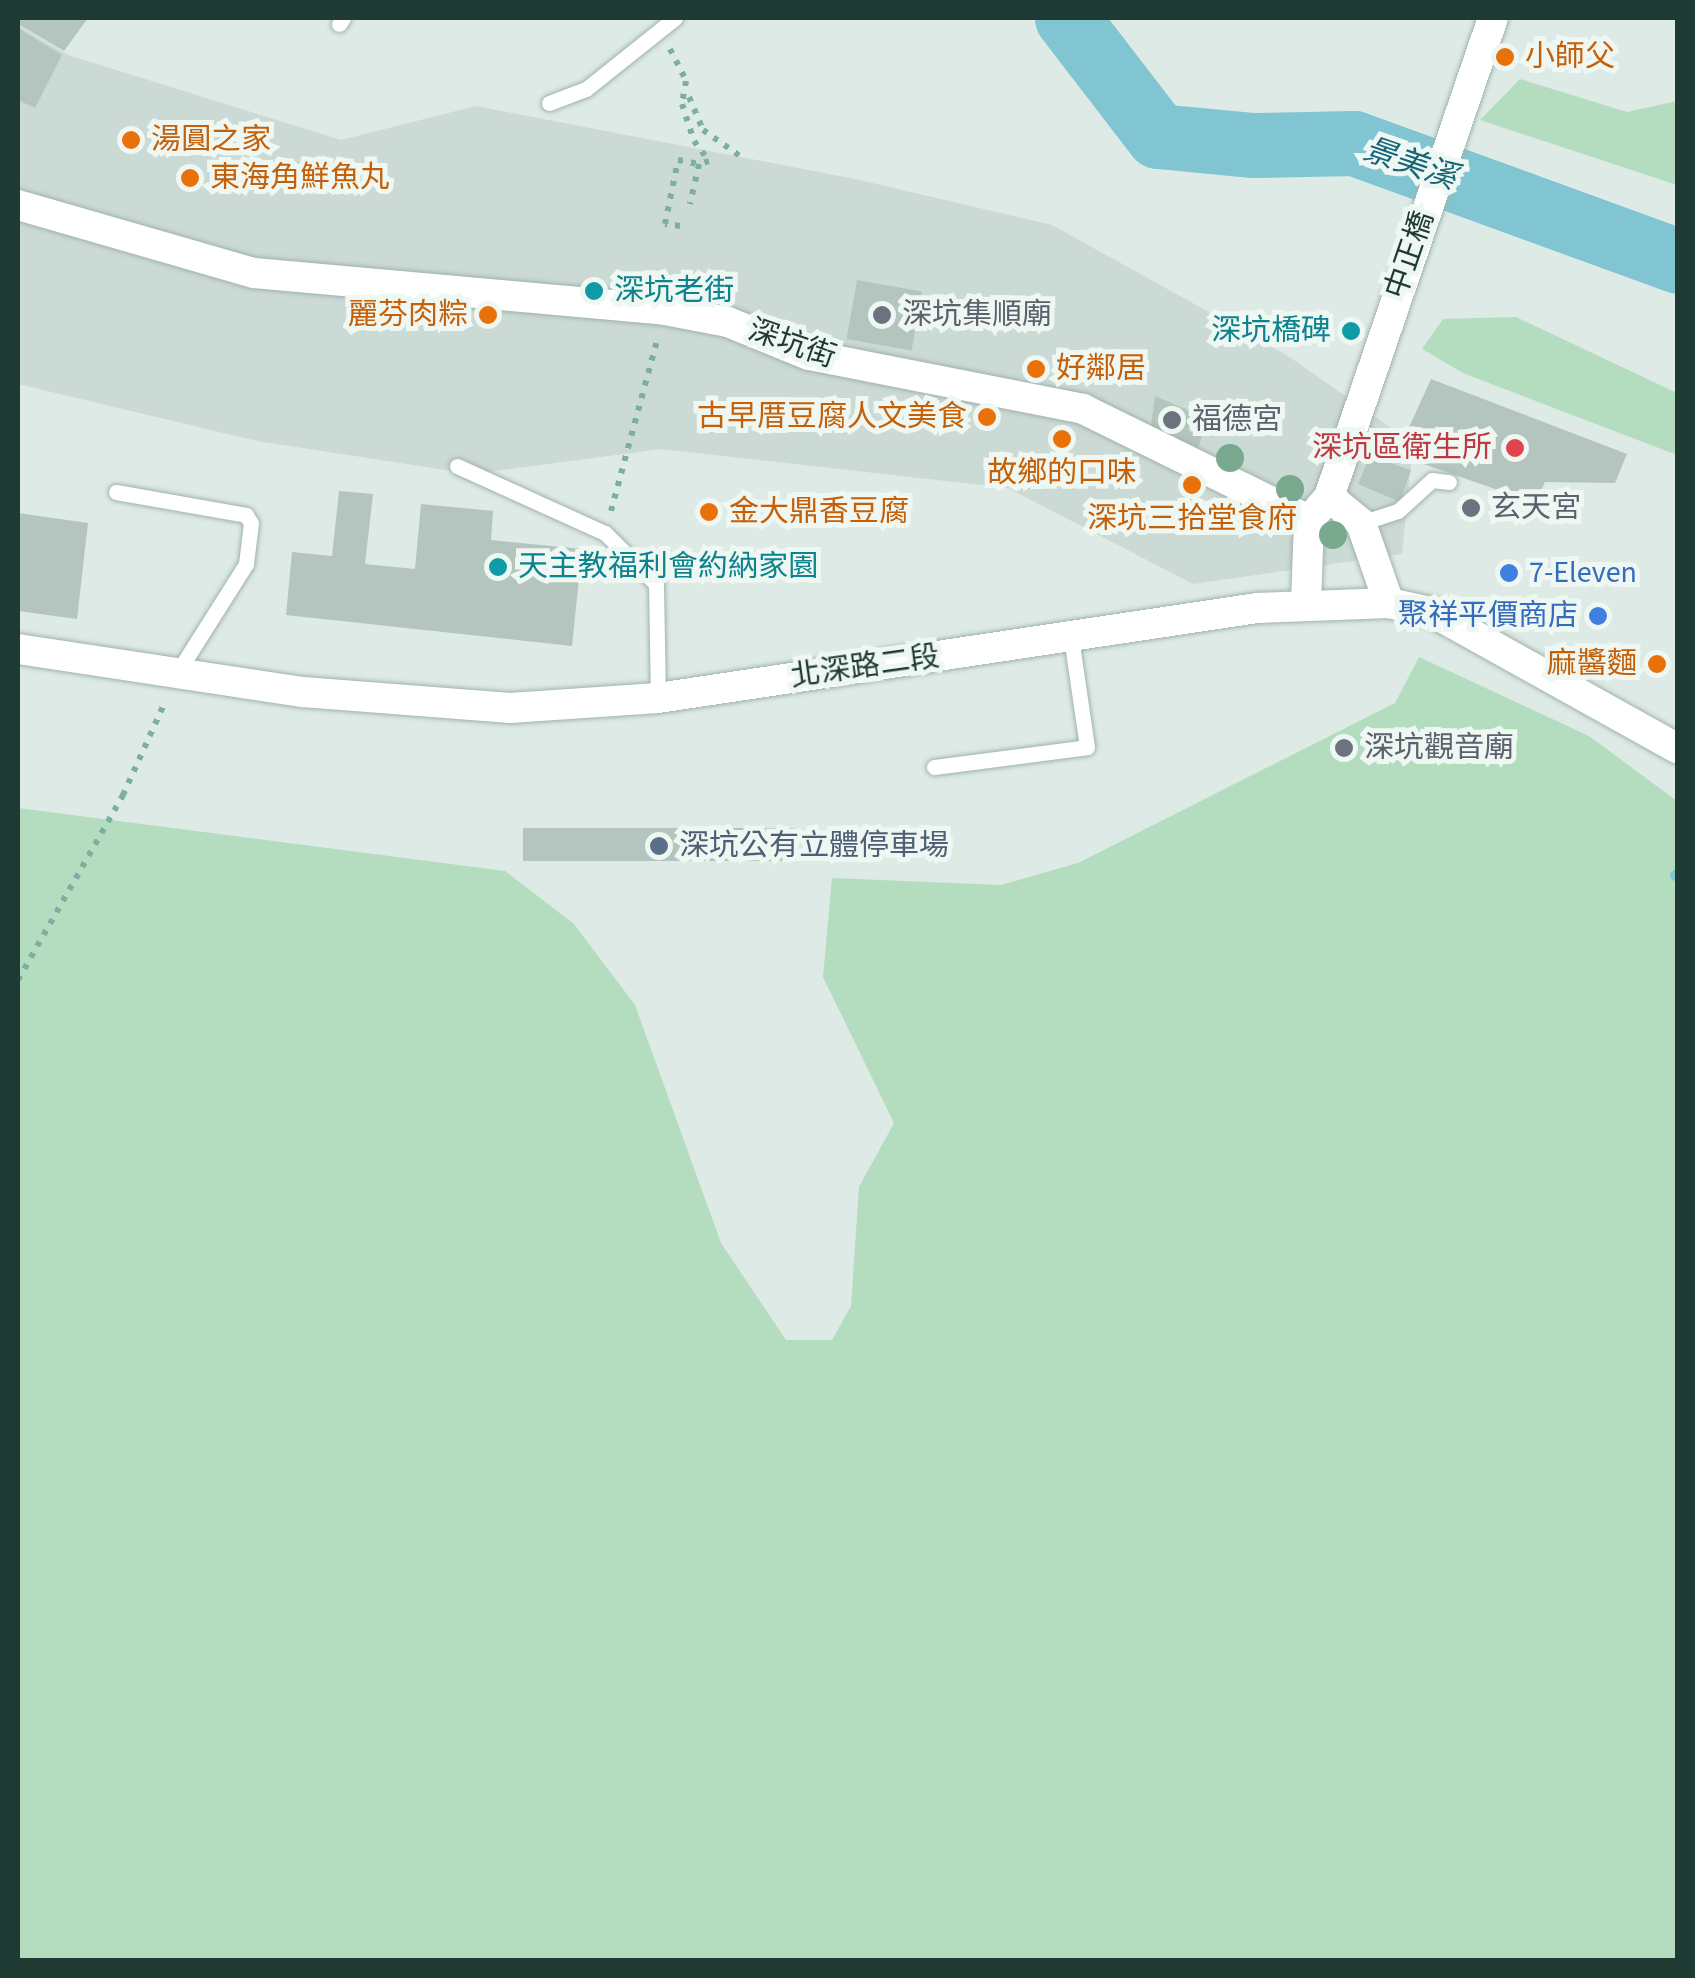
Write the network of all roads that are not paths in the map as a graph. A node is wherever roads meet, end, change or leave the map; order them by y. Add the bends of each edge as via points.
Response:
1 (675, 18) edge
2 (1494, 18) edge
3 (548, 103) dead end
4 (18, 204) edge
5 (457, 466) dead end
6 (1449, 482) dead end
7 (116, 492) dead end
8 (1319, 508) junction
9 (1361, 523) junction
10 (1389, 602) junction
11 (1306, 603) junction
12 (1071, 636) junction
13 (18, 649) edge
14 (178, 673) junction
15 (658, 698) junction
16 (1678, 749) edge
17 (934, 767) dead end

1 - 3 lane via 586,89
2 - 8 street, 中正橋
4 - 8 street, 深坑街 via 254,273 665,310 728,322 810,355 1084,409
5 - 15 lane via 604,533 656,584
6 - 9 lane via 1432,480 1398,511
7 - 14 lane via 246,515 252,523 246,564
8 - 9 street, 深坑街
8 - 11 street
9 - 10 street
10 - 11 street, 北深路二段
10 - 16 street, 北深路二段 via 1434,613
11 - 12 street, 北深路二段
12 - 15 street, 北深路二段
12 - 17 lane via 1087,747
13 - 14 street, 北深路二段
14 - 15 street, 北深路二段 via 303,692 510,708

